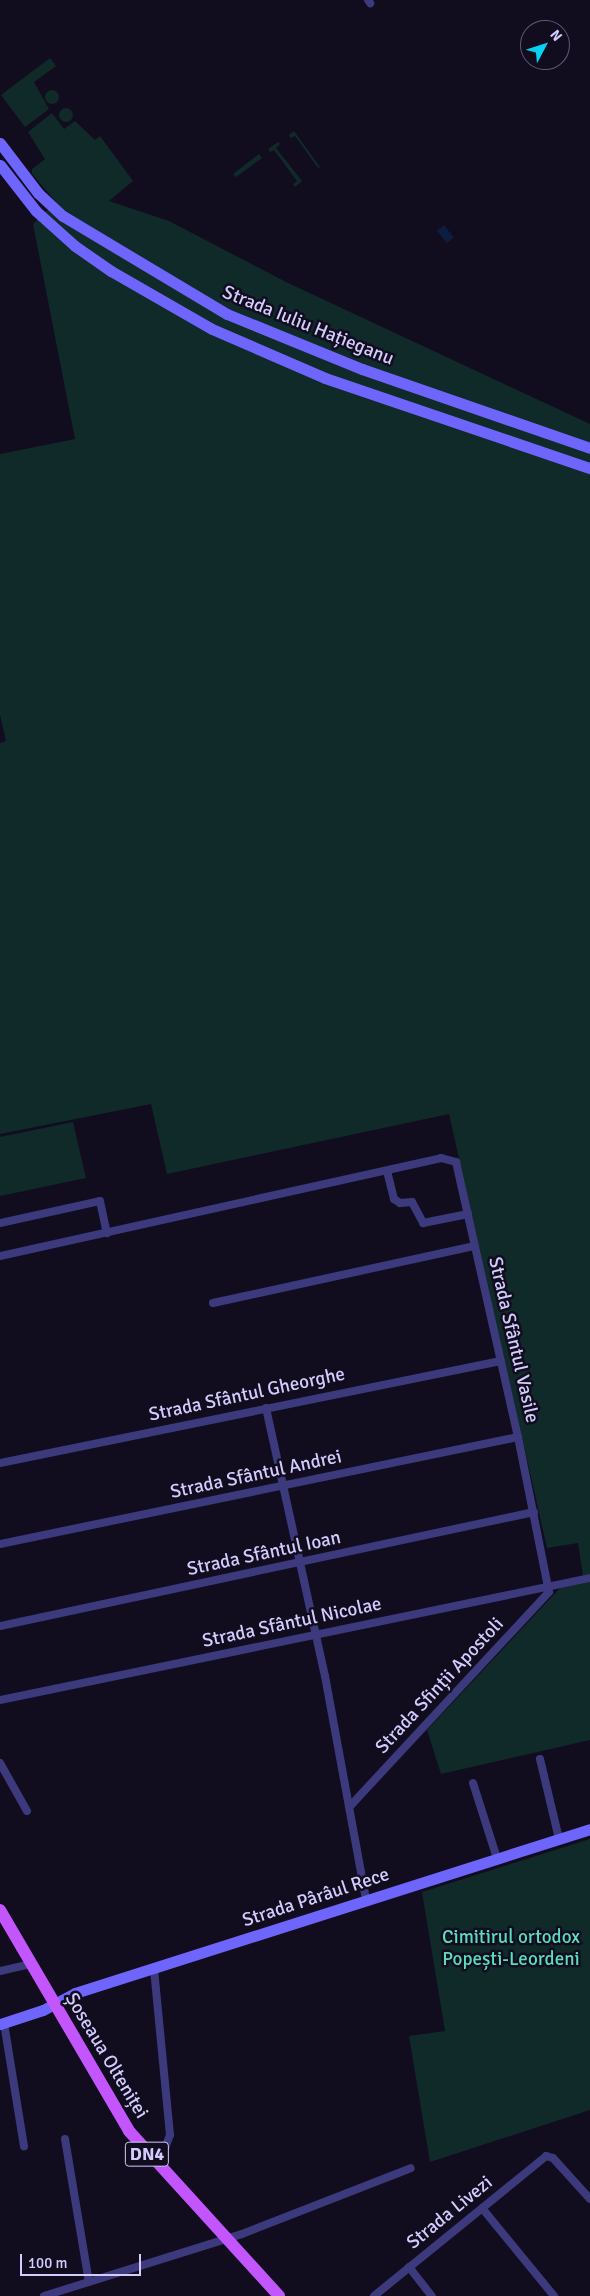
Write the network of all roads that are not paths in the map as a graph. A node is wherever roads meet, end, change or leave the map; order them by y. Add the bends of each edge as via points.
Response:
1 (0, 143) edge
2 (0, 164) edge
3 (122, 254) junction
4 (111, 271) junction
5 (542, 432) junction
6 (590, 448) edge
7 (536, 450) junction
8 (590, 468) edge
9 (387, 1171) junction
10 (468, 1214) junction
11 (0, 1223) edge
12 (107, 1232) junction
13 (475, 1246) junction
14 (0, 1256) edge
15 (213, 1303) dead end
16 (501, 1361) junction
17 (266, 1408) junction
18 (518, 1437) junction
19 (0, 1463) edge
20 (284, 1485) junction
21 (534, 1512) junction
22 (0, 1544) edge
23 (301, 1563) junction
24 (590, 1578) edge
25 (549, 1586) junction
26 (0, 1626) edge
27 (316, 1635) junction
28 (0, 1700) edge
29 (540, 1759) dead end
30 (0, 1763) edge
31 (473, 1783) dead end
32 (350, 1806) junction
33 (27, 1810) dead end
34 (590, 1829) edge
35 (559, 1838) junction
36 (497, 1858) junction
37 (366, 1900) junction
38 (0, 1910) edge
39 (31, 1964) junction
40 (154, 1968) junction
41 (0, 1971) edge
42 (54, 2004) junction
43 (2, 2023) edge
44 (65, 2139) dead end
45 (24, 2146) dead end
46 (152, 2159) junction
47 (412, 2168) dead end
48 (590, 2199) edge
49 (482, 2208) junction
50 (227, 2239) junction
51 (409, 2267) junction
52 (89, 2282) junction
53 (45, 2296) edge
54 (280, 2296) edge
55 (374, 2296) edge
56 (432, 2296) edge
57 (554, 2296) edge

1 - 3 main road, Strada Iuliu Hațieganu via 53,208
2 - 4 main road, Strada Iuliu Hațieganu via 50,225
3 - 4 main road
3 - 5 main road, Strada Iuliu Hațieganu via 208,304 271,334
4 - 7 main road, Strada Iuliu Hațieganu via 212,329 261,352 380,398
5 - 6 main road, Strada Iuliu Hațieganu
5 - 7 main road
7 - 8 main road, Strada Iuliu Hațieganu
9 - 10 street via 394,1200 412,1202 423,1223
9 - 10 street via 451,1159 458,1166
9 - 12 street
10 - 13 street
11 - 12 street via 100,1201
12 - 14 street
13 - 15 street, Strada Sfântul Vasile
13 - 16 street, Strada Sfântul Vasile
16 - 17 street, Strada Sfântul Gheorghe
16 - 18 street, Strada Sfântul Vasile
17 - 19 street, Strada Sfântul Gheorghe
17 - 20 street
18 - 20 street, Strada Sfântul Andrei
18 - 21 street, Strada Sfântul Vasile
20 - 22 street, Strada Sfântul Andrei
20 - 23 street
21 - 23 street, Strada Sfântul Ioan
21 - 25 street, Strada Sfântul Vasile
23 - 26 street, Strada Sfântul Ioan
23 - 27 street
24 - 25 street, Strada Sfântul Nicolae
25 - 27 street, Strada Sfântul Nicolae
25 - 32 street, Strada Sfinții Apostoli via 543,1602
27 - 28 street, Strada Sfântul Nicolae
27 - 32 street
29 - 35 street
30 - 33 street
31 - 36 street
32 - 37 street
34 - 35 main road, Strada Pârâul Rece
35 - 36 main road, Strada Pârâul Rece
36 - 37 main road, Strada Pârâul Rece
37 - 40 main road, Strada Pârâul Rece
38 - 39 main road, Șoseaua Olteniței / DN4
39 - 41 street
39 - 42 main road, Șoseaua Olteniței / DN4
40 - 42 main road, Strada Pârâul Rece via 75,1993
40 - 46 street via 170,2135 167,2144
42 - 43 main road, Strada Pârâul Rece
42 - 46 main road, Șoseaua Olteniței / DN4 via 115,2110
43 - 45 street
44 - 52 street
46 - 50 main road, Șoseaua Olteniței / DN4
47 - 50 street
48 - 49 street, Strada Livezi via 548,2156
49 - 51 street, Strada Livezi
49 - 57 street
50 - 52 street
50 - 54 main road, Șoseaua Olteniței / DN4
51 - 55 street, Strada Livezi
51 - 56 street
52 - 53 street

